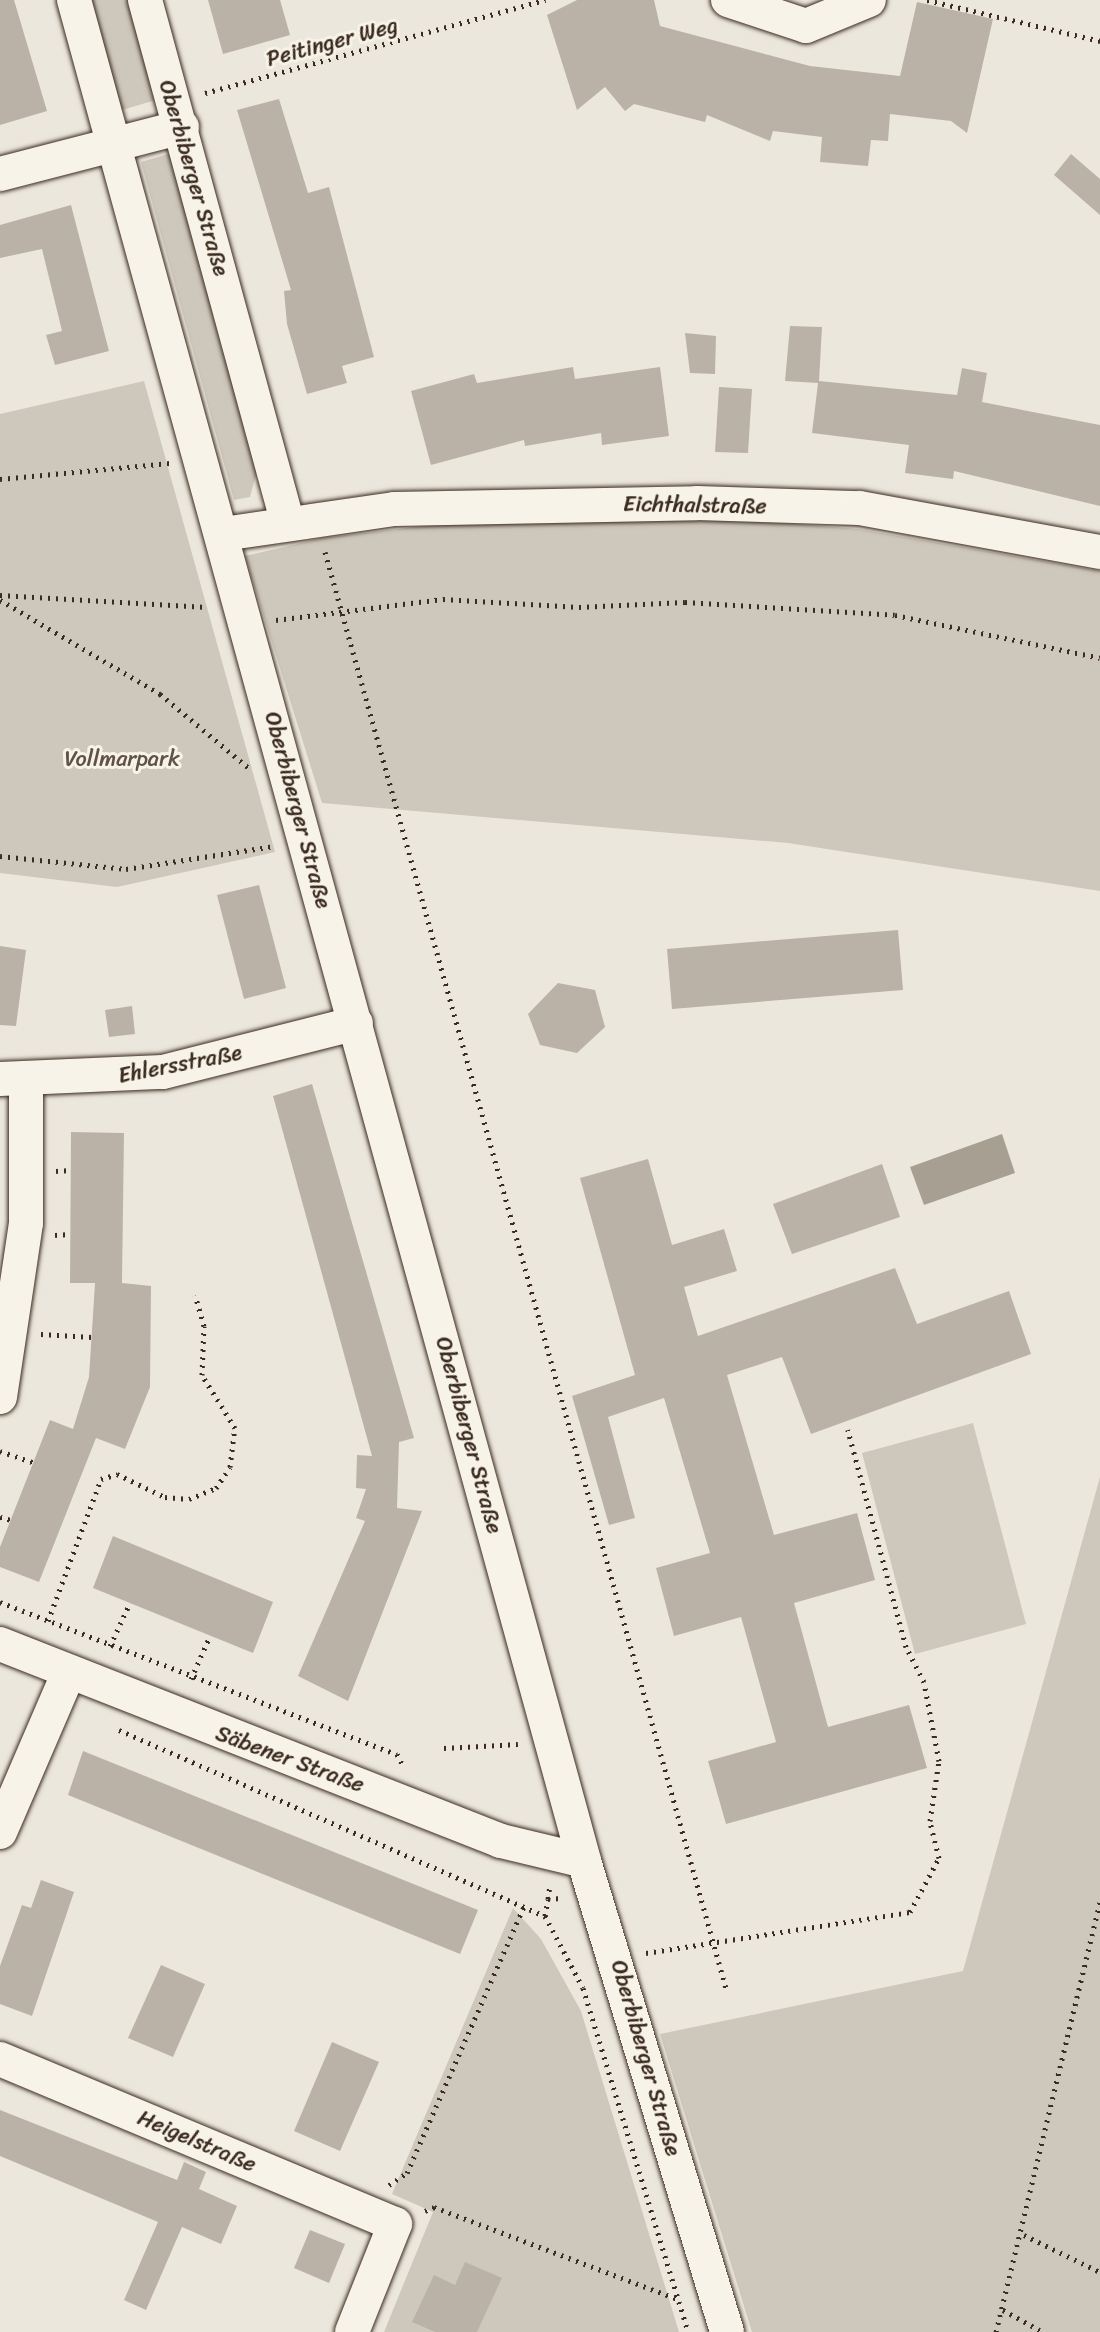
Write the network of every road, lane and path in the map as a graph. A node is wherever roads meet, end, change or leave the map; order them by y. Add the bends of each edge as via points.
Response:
1 (74, 0) edge
2 (145, 0) edge
3 (546, 0) edge
4 (728, 0) edge
5 (869, 0) edge
6 (927, 0) edge
7 (1100, 41) edge
8 (177, 114) junction
9 (114, 147) junction
10 (0, 174) edge
11 (205, 461) junction
12 (0, 479) edge
13 (301, 520) junction
14 (223, 534) junction
15 (1100, 552) edge
16 (0, 597) edge
17 (342, 611) junction
18 (244, 612) junction
19 (1100, 658) edge
20 (288, 773) junction
21 (306, 838) junction
22 (0, 856) edge
23 (356, 1023) junction
24 (13, 1080) edge
25 (195, 1295) dead end
26 (13, 1333) junction
27 (92, 1337) dead end
28 (0, 1397) edge
29 (848, 1430) dead end
30 (0, 1451) edge
31 (34, 1463) dead end
32 (0, 1517) edge
33 (11, 1520) dead end
34 (0, 1602) edge
35 (130, 1603) dead end
36 (48, 1621) junction
37 (210, 1636) dead end
38 (0, 1644) edge
39 (110, 1646) junction
40 (69, 1672) junction
41 (191, 1679) junction
42 (106, 1724) dead end
43 (526, 1743) dead end
44 (444, 1748) dead end
45 (397, 1754) dead end
46 (0, 1832) edge
47 (584, 1861) junction
48 (1100, 1901) edge
49 (525, 1904) junction
50 (713, 1942) junction
51 (617, 1958) junction
52 (727, 1992) dead end
53 (0, 2059) edge
54 (357, 2208) junction
55 (395, 2224) junction
56 (1024, 2235) junction
57 (1100, 2272) edge
58 (678, 2300) junction
59 (1003, 2310) junction
60 (352, 2332) edge
61 (688, 2332) edge
62 (727, 2332) edge
63 (996, 2332) edge
64 (1043, 2332) edge

1 - 9 street, Oberbiberger Straße
2 - 8 street, Oberbiberger Straße
3 - 8 path, Peitinger Weg
4 - 5 street via 806,26
6 - 7 path
8 - 9 street
8 - 13 street, Oberbiberger Straße
9 - 10 street
9 - 11 street, Oberbiberger Straße
11 - 12 path
11 - 14 street, Oberbiberger Straße
13 - 14 street
13 - 15 street, Eichthalstraße via 486,504 860,508
13 - 17 path
14 - 18 street, Oberbiberger Straße
16 - 18 path
16 - 20 path via 160,694 261,779
17 - 18 path
17 - 19 path via 443,599 785,608 895,615
17 - 50 path
18 - 20 street, Oberbiberger Straße
20 - 21 street, Oberbiberger Straße
21 - 22 path via 126,869
21 - 23 street, Oberbiberger Straße
23 - 24 street, Ehlersstraße via 163,1072
23 - 47 street, Oberbiberger Straße
24 - 26 street via 26,1223
25 - 36 path via 204,1326 202,1375 235,1428 230,1467 216,1488 189,1499 165,1497 117,1474 101,1479
26 - 27 path
26 - 28 street
29 - 50 path via 906,1647 924,1682 939,1761 930,1821 939,1858 910,1912
30 - 31 path
32 - 33 path
34 - 36 path
35 - 39 path
36 - 39 path
37 - 41 path
38 - 40 street, Säbener Straße
39 - 41 path
40 - 46 street
40 - 47 street, Säbener Straße via 501,1841
41 - 45 path
42 - 49 path
43 - 44 path
47 - 51 street, Oberbiberger Straße
48 - 56 path
49 - 54 path via 407,2173
49 - 58 path via 545,1916 583,1988
50 - 51 path
50 - 52 path
51 - 62 street, Oberbiberger Straße
53 - 54 street, Heigelstraße
54 - 55 street, Heigelstraße
55 - 58 path via 434,2207
55 - 60 street
56 - 57 path
56 - 59 path
58 - 61 path
59 - 63 path
59 - 64 path

